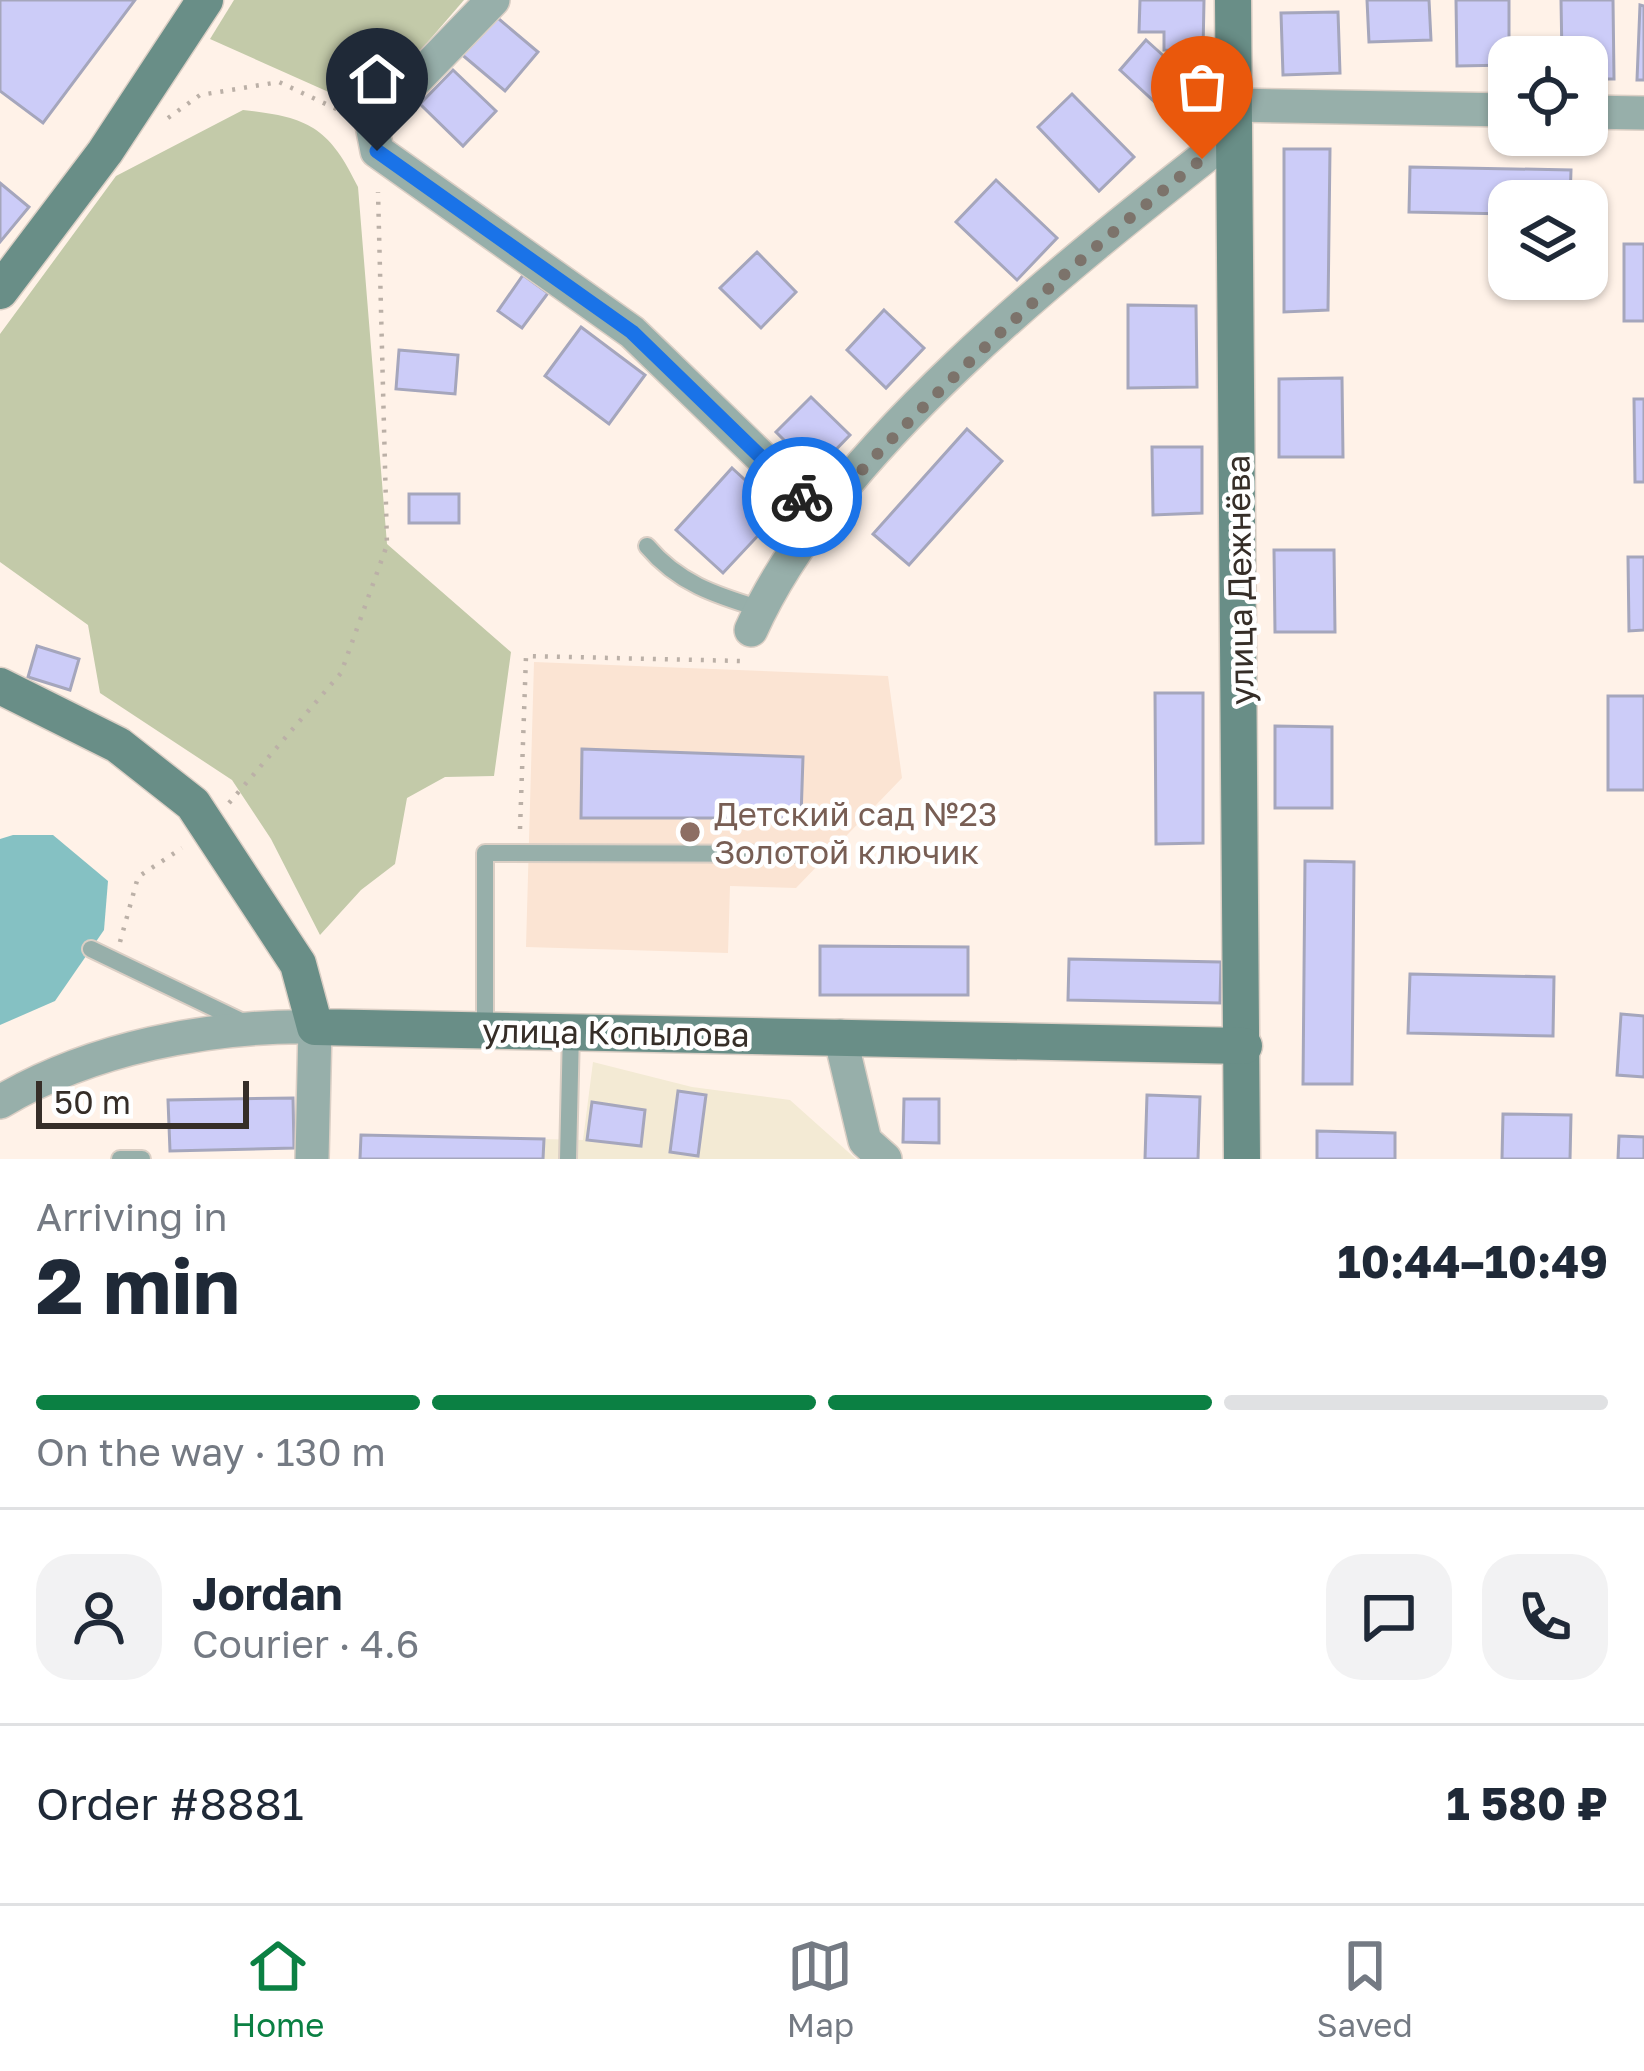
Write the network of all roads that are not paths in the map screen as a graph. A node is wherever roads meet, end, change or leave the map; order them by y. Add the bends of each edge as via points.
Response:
1 (205, 0) edge
2 (493, 0) edge
3 (1233, 0) edge
4 (1488, 111) edge
5 (1608, 112) edge
6 (1644, 113) edge
7 (1235, 119) junction
8 (0, 291) edge
9 (821, 514) junction
10 (647, 546) dead end
11 (756, 619) joint
12 (0, 686) edge
13 (806, 854) dead end
14 (91, 949) dead end
15 (314, 1027) junction
16 (257, 1029) junction
17 (485, 1030) junction
18 (571, 1031) junction
19 (840, 1036) junction
20 (1244, 1046) junction
21 (0, 1102) edge
22 (120, 1159) edge
23 (142, 1159) edge
24 (312, 1159) edge
25 (568, 1159) edge
26 (886, 1159) edge
27 (1242, 1159) edge

1 - 8 street
2 - 9 street via 374,138 632,332
3 - 7 street, улица Дежнёва
4 - 7 street
5 - 6 street
7 - 9 street via 940,385
7 - 20 street, улица Дежнёва
9 - 11 street
10 - 11 lane via 669,572
12 - 15 street via 118,745 193,804 298,964
13 - 17 lane via 485,853
14 - 16 lane
15 - 16 street, улица Копылова
15 - 17 street, улица Копылова
15 - 24 street
16 - 21 street, улица Копылова via 116,1053 46,1075
17 - 18 street, улица Копылова
18 - 19 street, улица Копылова
18 - 25 lane
19 - 20 street, улица Копылова
19 - 26 street via 865,1141
20 - 27 street, улица Дежнёва
22 - 23 lane

